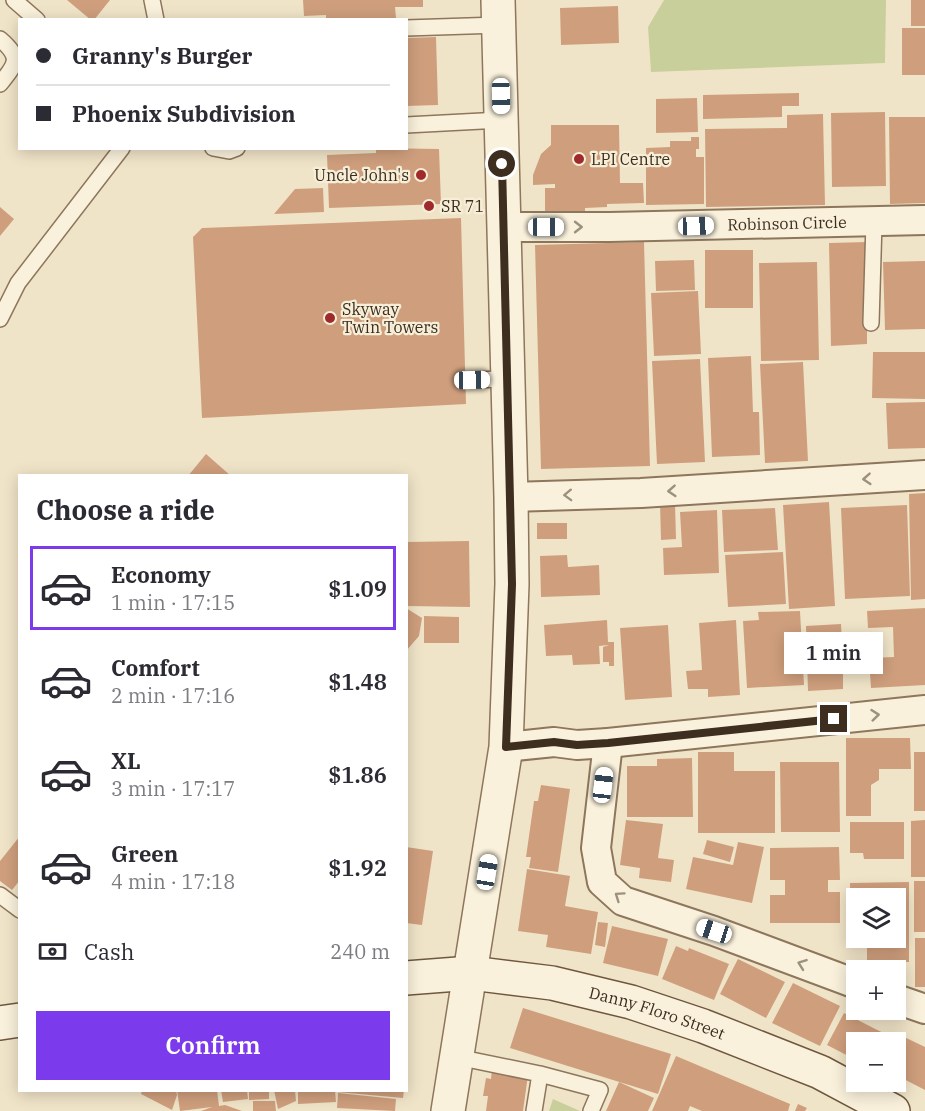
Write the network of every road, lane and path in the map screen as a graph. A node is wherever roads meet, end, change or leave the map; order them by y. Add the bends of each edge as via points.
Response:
1 (14, 0) edge
2 (152, 0) edge
3 (499, 12) edge
4 (35, 18) edge
5 (156, 18) edge
6 (408, 28) edge
7 (0, 39) edge
8 (0, 84) edge
9 (501, 120) junction
10 (408, 125) edge
11 (120, 150) edge
12 (925, 220) edge
13 (874, 222) junction
14 (503, 227) junction
15 (0, 319) edge
16 (871, 324) dead end
17 (508, 379) junction
18 (465, 380) dead end
19 (925, 475) edge
20 (511, 497) junction
21 (925, 710) edge
22 (608, 743) junction
23 (504, 755) junction
24 (0, 895) edge
25 (18, 907) edge
26 (471, 973) junction
27 (408, 978) edge
28 (846, 980) edge
29 (906, 1003) edge
30 (925, 1010) edge
31 (18, 1020) edge
32 (0, 1023) edge
33 (457, 1057) junction
34 (540, 1074) junction
35 (448, 1111) edge
36 (534, 1111) edge
37 (591, 1111) edge
38 (893, 1111) edge

1 - 4 lane
2 - 5 lane
3 - 6 lane
3 - 9 street
7 - 8 lane via 16,58 15,66
9 - 10 lane
9 - 14 street
11 - 15 lane via 18,283
12 - 13 street, Robinson Circle
14 -> 13 street, Robinson Circle
13 - 16 lane
14 - 17 street
17 - 18 lane
17 - 20 street
19 -> 20 street
20 - 23 street via 512,584
22 -> 21 street
22 - 23 street via 554,742
28 -> 22 street via 623,901 602,882 596,848
23 - 26 street
24 - 25 lane
26 - 27 street, Danny Floro Street
26 - 33 street
26 - 38 street, Danny Floro Street via 552,983 631,1002 820,1072
29 - 30 street
31 - 32 street
33 - 34 lane
33 - 35 street
34 - 36 lane
34 - 37 lane via 600,1090

